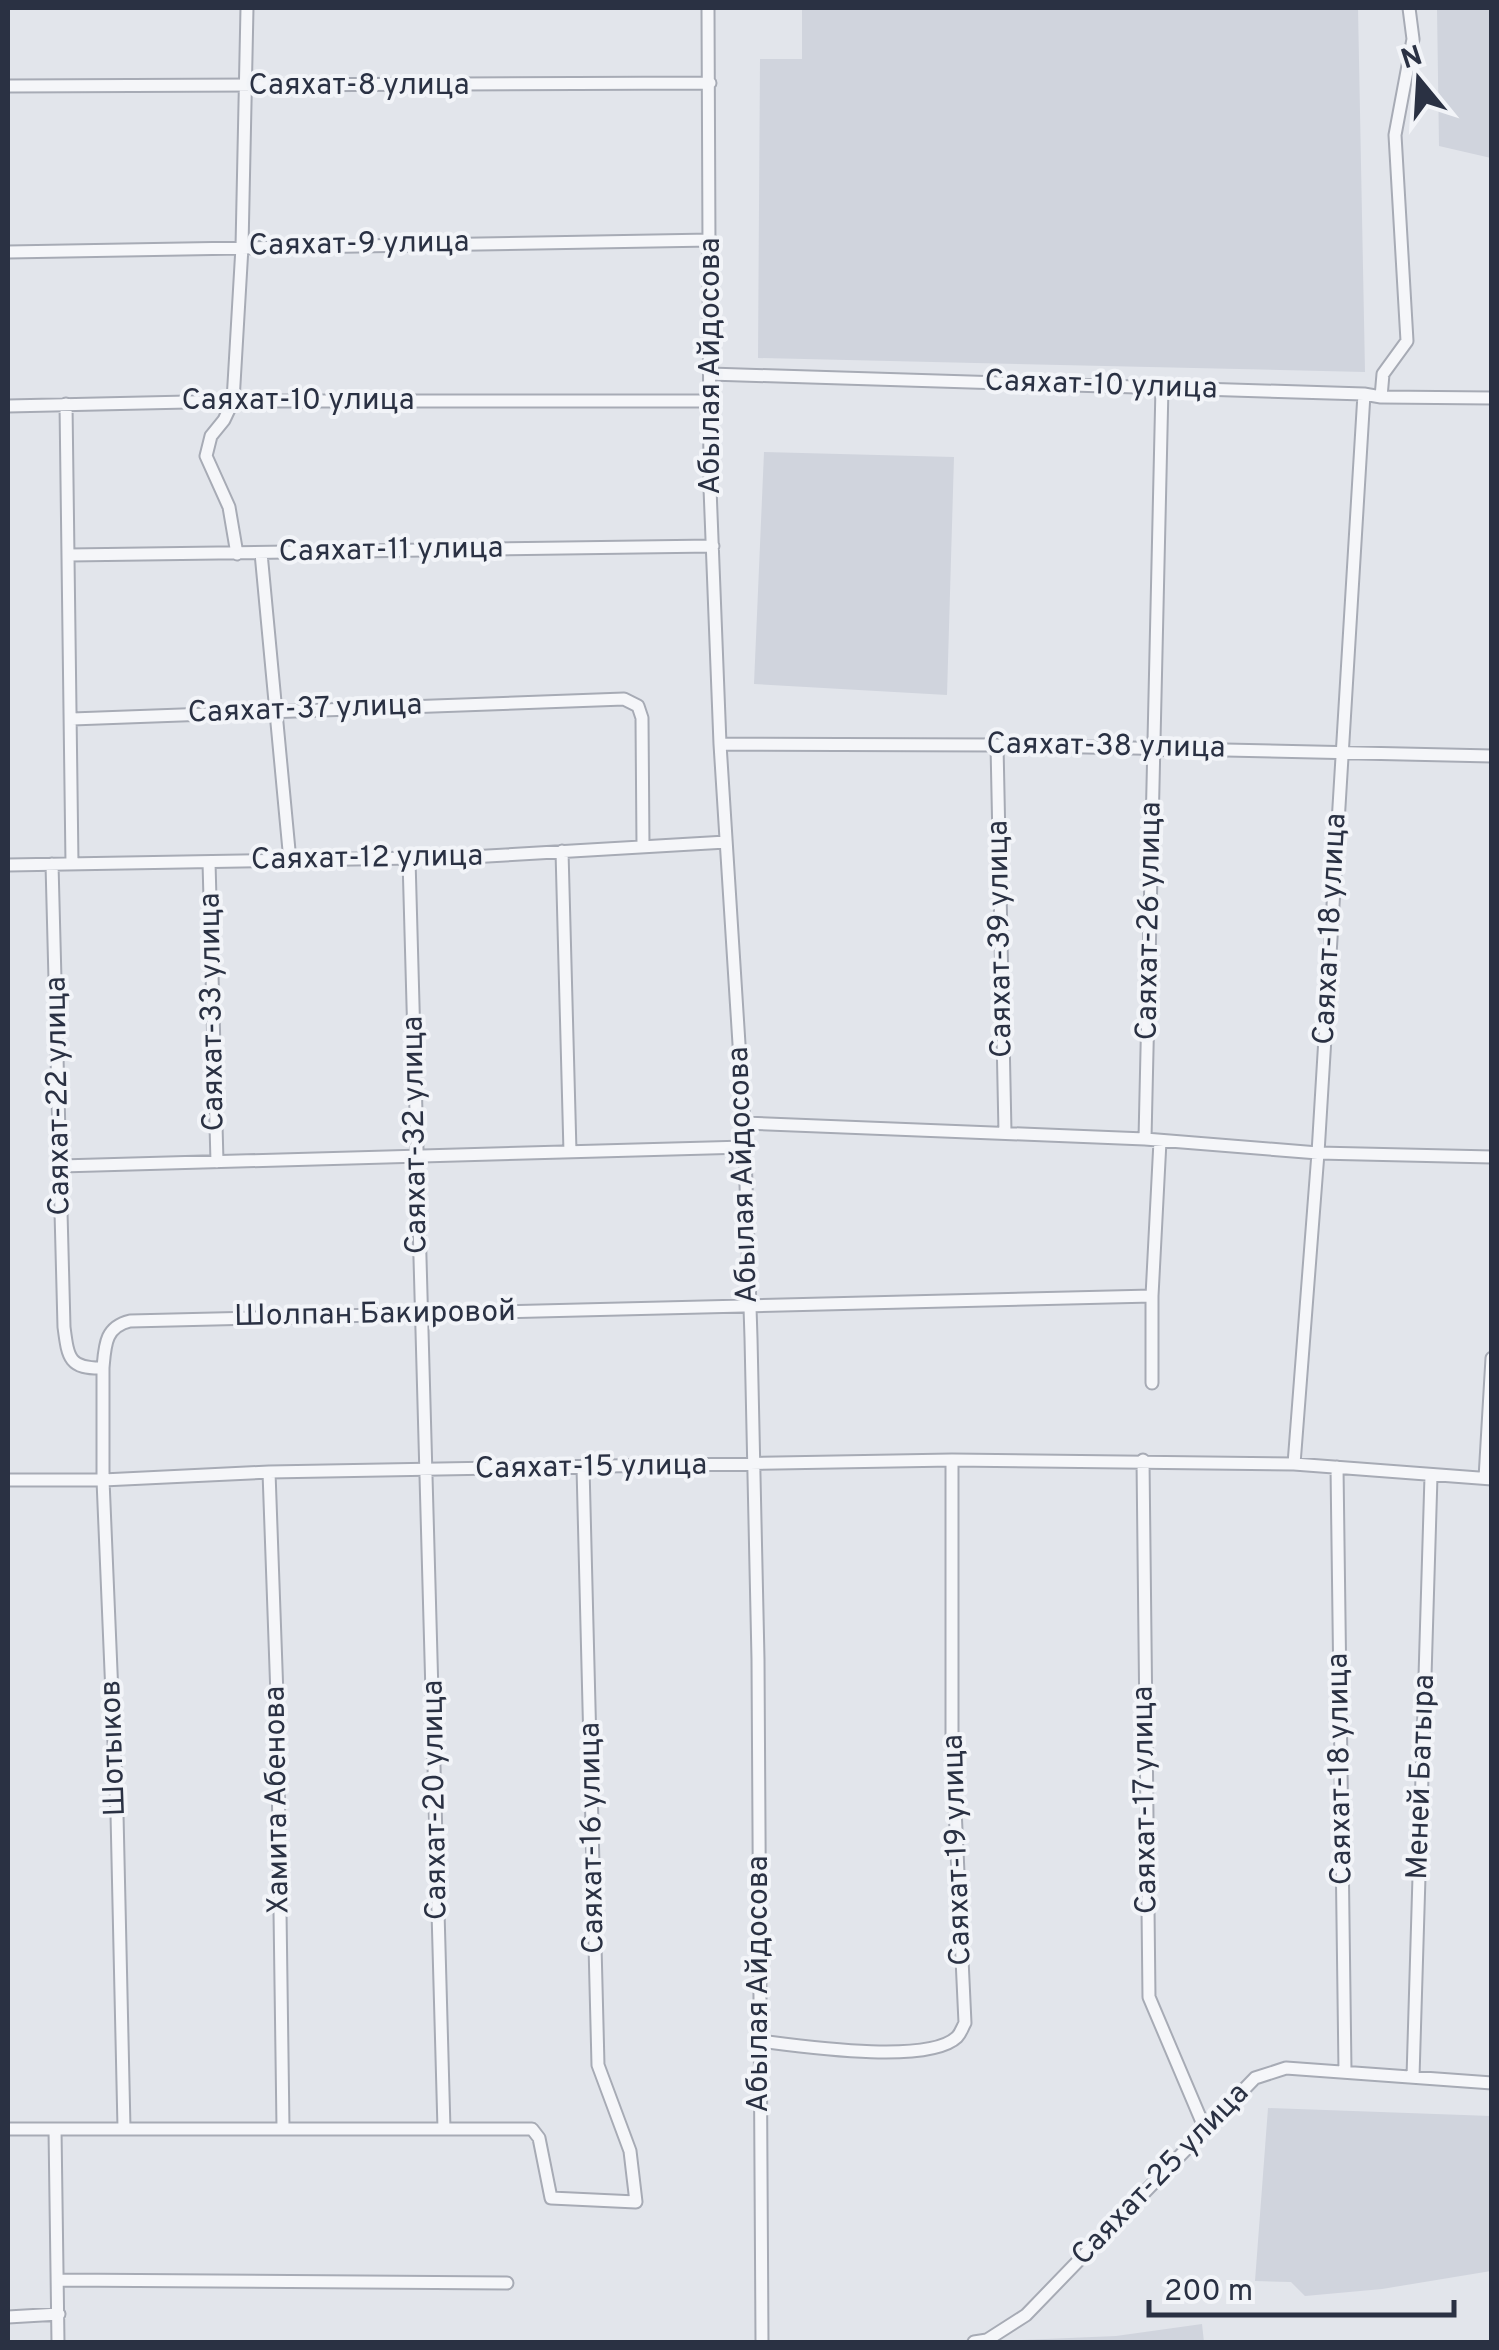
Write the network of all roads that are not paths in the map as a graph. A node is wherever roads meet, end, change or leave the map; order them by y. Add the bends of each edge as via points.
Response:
1 (246, 8) edge
2 (708, 8) edge
3 (1409, 8) edge
4 (710, 84) junction
5 (8, 86) edge
6 (245, 87) junction
7 (710, 240) junction
8 (242, 247) junction
9 (8, 252) edge
10 (710, 374) junction
11 (1162, 387) junction
12 (1364, 394) junction
13 (1381, 397) junction
14 (1492, 398) edge
15 (233, 401) junction
16 (709, 401) junction
17 (66, 404) junction
18 (8, 406) edge
19 (713, 546) junction
20 (260, 553) junction
21 (237, 554) junction
22 (69, 555) junction
23 (276, 712) junction
24 (72, 720) junction
25 (720, 744) junction
26 (997, 745) junction
27 (1154, 748) junction
28 (1341, 753) junction
29 (1492, 756) edge
30 (726, 842) junction
31 (643, 846) junction
32 (562, 851) junction
33 (409, 858) junction
34 (290, 861) junction
35 (209, 862) junction
36 (52, 864) junction
37 (72, 864) junction
38 (8, 865) edge
39 (744, 1123) junction
40 (1005, 1132) junction
41 (1145, 1139) junction
42 (1160, 1141) junction
43 (746, 1148) junction
44 (570, 1152) junction
45 (1318, 1153) junction
46 (418, 1157) junction
47 (1492, 1158) edge
48 (217, 1162) junction
49 (61, 1166) junction
50 (1152, 1296) junction
51 (748, 1306) junction
52 (419, 1314) junction
53 (1492, 1358) edge
54 (103, 1368) junction
55 (1152, 1382) dead end
56 (952, 1460) junction
57 (1143, 1460) junction
58 (1294, 1464) junction
59 (754, 1465) junction
60 (1337, 1467) junction
61 (583, 1468) junction
62 (428, 1471) junction
63 (269, 1472) junction
64 (1431, 1476) junction
65 (1488, 1479) edge
66 (8, 1480) edge
67 (104, 1480) junction
68 (760, 2041) junction
69 (1346, 2071) junction
70 (1413, 2077) junction
71 (1492, 2083) edge
72 (124, 2128) junction
73 (282, 2128) junction
74 (8, 2129) edge
75 (55, 2129) junction
76 (1205, 2129) junction
77 (444, 2130) junction
78 (60, 2280) junction
79 (507, 2283) dead end
80 (58, 2314) junction
81 (8, 2317) edge
82 (58, 2342) edge
83 (762, 2342) edge
84 (974, 2342) edge

1 - 6 street
2 - 4 street, Абылая Айдосова
3 - 13 street via 1413,38 1395,135 1407,341 1383,374
4 - 6 street, Саяхат-8 улица
4 - 7 street, Абылая Айдосова
5 - 6 street, Саяхат-8 улица
6 - 8 street
7 - 8 street, Саяхат-9 улица
7 - 10 street, Абылая Айдосова
8 - 9 street, Саяхат-9 улица
8 - 15 street
10 - 11 street, Саяхат-10 улица
10 - 16 street, Абылая Айдосова
11 - 12 street, Саяхат-10 улица
11 - 27 street, Саяхат-26 улица
12 - 13 street, Саяхат-10 улица
12 - 28 street, Саяхат-18 улица
13 - 14 street, Саяхат-10 улица
15 - 16 street, Саяхат-10 улица
15 - 17 street, Саяхат-10 улица
15 - 21 street via 206,456 229,507
16 - 19 street, Абылая Айдосова
17 - 18 street, Саяхат-10 улица
17 - 22 street
19 - 20 street, Саяхат-11 улица
19 - 25 street, Абылая Айдосова
20 - 21 street, Саяхат-11 улица
20 - 23 street
21 - 22 street, Саяхат-11 улица
22 - 24 street
23 - 24 street, Саяхат-37 улица
23 - 31 street, Саяхат-37 улица via 624,700 638,706 642,718
23 - 34 street
24 - 37 street
25 - 26 street, Саяхат-38 улица
25 - 30 street, Абылая Айдосова
26 - 27 street, Саяхат-38 улица
26 - 40 street, Саяхат-39 улица
27 - 28 street, Саяхат-38 улица
27 - 41 street, Саяхат-26 улица
28 - 29 street, Саяхат-38 улица
28 - 45 street, Саяхат-18 улица
30 - 31 street, Саяхат-12 улица
30 - 39 street, Абылая Айдосова
31 - 32 street, Саяхат-12 улица
32 - 33 street, Саяхат-12 улица
32 - 44 street
33 - 34 street, Саяхат-12 улица
33 - 46 street, Саяхат-32 улица
34 - 35 street, Саяхат-12 улица
35 - 37 street, Саяхат-12 улица
35 - 48 street, Саяхат-33 улица
36 - 37 street, Саяхат-12 улица
36 - 38 street, Саяхат-12 улица
36 - 49 street, Саяхат-22 улица
39 - 40 street
39 - 43 street, Абылая Айдосова
40 - 41 street
41 - 42 street
42 - 45 street
42 - 50 street
43 - 44 street
43 - 51 street, Абылая Айдосова
44 - 46 street
45 - 47 street
45 - 58 street, Саяхат-18 улица
46 - 48 street
46 - 52 street, Саяхат-32 улица
48 - 49 street
49 - 54 street, Саяхат-22 улица via 67,1352 73,1363
50 - 51 street, Шолпан Бакировой
50 - 55 street
51 - 52 street, Шолпан Бакировой
51 - 59 street, Абылая Айдосова
52 - 54 street, Шолпан Бакировой via 118,1324 106,1340
52 - 62 street, Саяхат-32 улица
53 - 65 street
54 - 67 street, Шотыков
56 - 57 street, Саяхат-15 улица
56 - 59 street, Саяхат-15 улица
56 - 68 street, Саяхат-19 улица via 952,1744 965,2023 956,2038 936,2048 848,2052
57 - 58 street, Саяхат-15 улица
57 - 76 street, Саяхат-17 улица via 1149,1998
58 - 60 street, Саяхат-15 улица
59 - 61 street, Саяхат-15 улица
59 - 68 street, Абылая Айдосова
60 - 64 street, Саяхат-15 улица
60 - 69 street, Саяхат-18 улица
61 - 62 street, Саяхат-15 улица
61 - 77 street, Саяхат-16 улица via 598,2064 630,2151 636,2202 551,2198 532,2129
62 - 63 street, Саяхат-15 улица
62 - 77 street, Саяхат-20 улица
63 - 67 street, Саяхат-15 улица
63 - 73 street, Хамита Абенова
64 - 65 street, Саяхат-15 улица
64 - 70 street, Меней Батыра
66 - 67 street, Саяхат-15 улица
67 - 72 street, Шотыков
68 - 83 street, Абылая Айдосова
69 - 70 street, Саяхат-25 улица
69 - 76 street, Саяхат-25 улица via 1286,2068 1254,2078
70 - 71 street, Саяхат-25 улица
72 - 73 street
72 - 75 street
73 - 77 street
74 - 75 street
75 - 78 street
76 - 84 street, Саяхат-25 улица via 1026,2315
78 - 79 street
78 - 80 street
80 - 81 street
80 - 82 street

